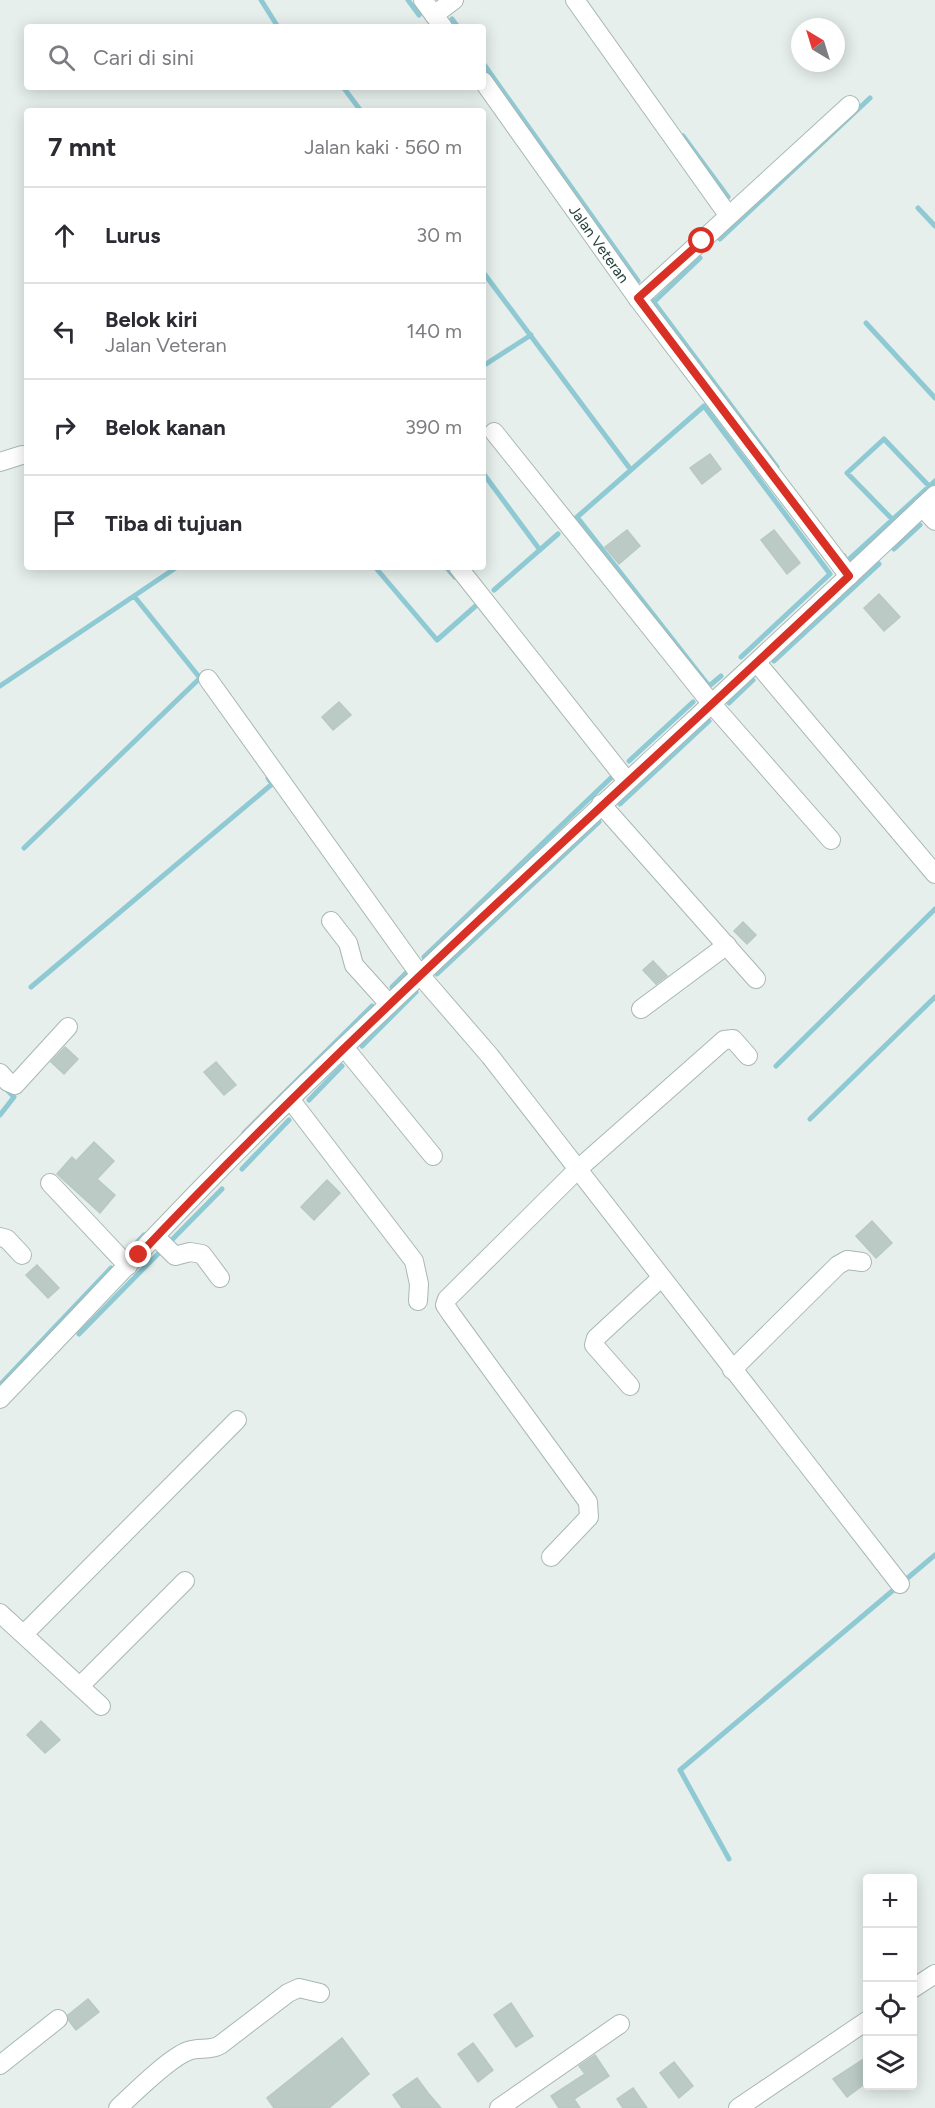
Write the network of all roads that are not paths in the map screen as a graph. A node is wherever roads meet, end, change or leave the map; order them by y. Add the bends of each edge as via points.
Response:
1 (423, 0) edge
2 (454, 0) edge
3 (575, 0) edge
4 (438, 21) edge
5 (486, 85) edge
6 (850, 105) dead end
7 (728, 215) junction
8 (638, 298) junction
9 (494, 432) dead end
10 (22, 455) dead end
11 (0, 462) edge
12 (929, 501) edge
13 (935, 521) edge
14 (460, 570) edge
15 (849, 576) junction
16 (757, 663) junction
17 (207, 679) dead end
18 (711, 704) junction
19 (627, 781) junction
20 (601, 804) junction
21 (831, 840) dead end
22 (935, 874) edge
23 (331, 921) dead end
24 (727, 945) junction
25 (420, 975) junction
26 (756, 979) dead end
27 (389, 1004) junction
28 (640, 1009) dead end
29 (68, 1027) dead end
30 (344, 1047) junction
31 (748, 1056) dead end
32 (0, 1073) edge
33 (291, 1099) junction
34 (433, 1156) dead end
35 (577, 1170) junction
36 (50, 1183) dead end
37 (0, 1237) edge
38 (156, 1237) junction
39 (22, 1255) dead end
40 (862, 1262) dead end
41 (128, 1266) junction
42 (220, 1278) dead end
43 (661, 1278) junction
44 (418, 1301) dead end
45 (732, 1370) junction
46 (630, 1386) dead end
47 (0, 1398) edge
48 (237, 1420) dead end
49 (551, 1557) dead end
50 (184, 1581) dead end
51 (900, 1584) dead end
52 (0, 1613) edge
53 (25, 1633) junction
54 (80, 1686) junction
55 (101, 1706) dead end
56 (935, 1974) edge
57 (917, 1986) edge
58 (320, 1993) dead end
59 (58, 2019) dead end
60 (863, 2023) edge
61 (620, 2024) dead end
62 (0, 2065) edge
63 (118, 2108) edge
64 (499, 2108) edge
65 (738, 2108) edge

1 - 4 street
2 - 4 street
3 - 7 street
5 - 8 street, Jalan Veteran
6 - 7 street
7 - 8 street
8 - 15 street, Jalan Veteran
9 - 18 street
10 - 11 street
12 - 13 street
12 - 15 street
14 - 19 street
15 - 16 street
16 - 18 street
16 - 22 street
17 - 25 street
18 - 19 street
18 - 21 street
19 - 20 street
20 - 24 street
20 - 25 street
23 - 27 street via 348,943 354,965
24 - 26 street
24 - 28 street
25 - 27 street
25 - 35 street via 490,1056
27 - 30 street
29 - 32 street via 15,1084
30 - 33 street
30 - 34 street
31 - 35 street via 733,1038 724,1040
33 - 38 street
33 - 44 street via 414,1261
35 - 43 street
35 - 49 street via 445,1305 588,1502 589,1517
36 - 41 street
37 - 39 street
38 - 41 street
38 - 42 street via 175,1256 202,1254
40 - 45 street via 848,1260 838,1265
41 - 47 street
43 - 45 street
43 - 46 street via 596,1338 594,1345
45 - 51 street
48 - 53 street
50 - 54 street
52 - 53 street
53 - 54 street
54 - 55 street
56 - 57 street
58 - 63 street via 299,1988 288,1993 214,2049 189,2050 177,2057
59 - 62 street
60 - 65 street
61 - 64 street

